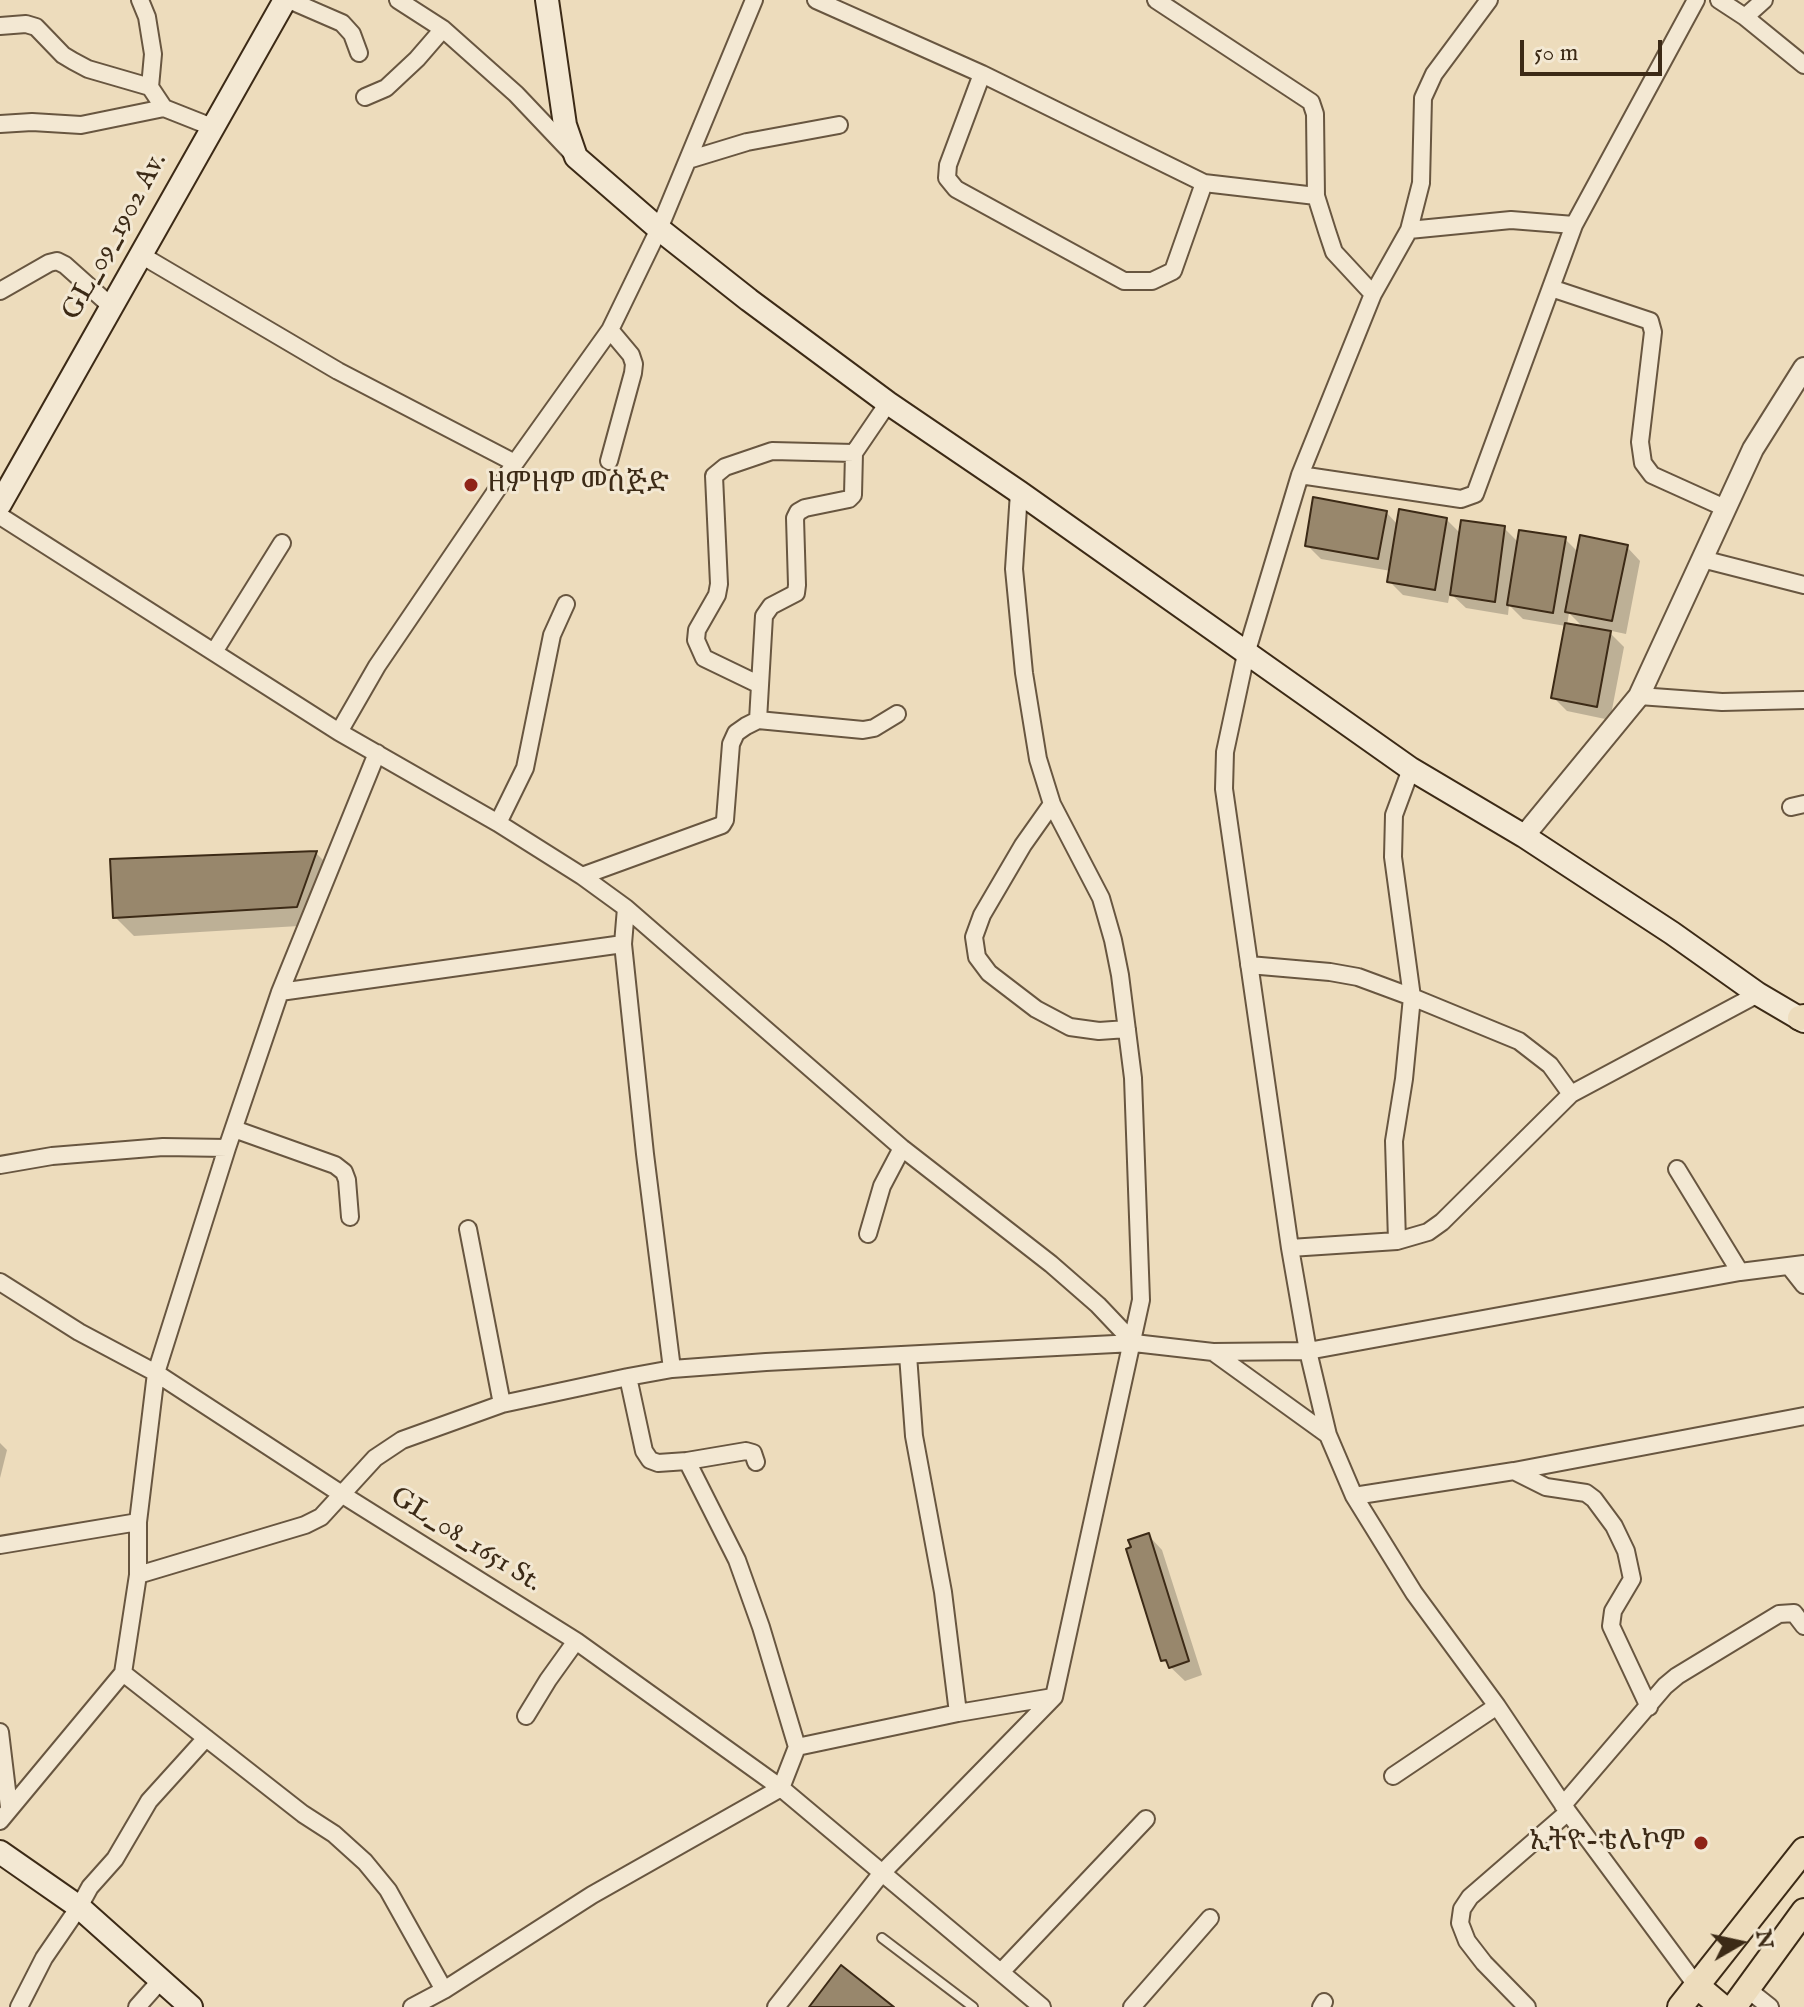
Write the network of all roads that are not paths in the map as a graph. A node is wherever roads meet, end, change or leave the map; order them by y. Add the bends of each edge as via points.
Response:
1 (140, 0) edge
2 (287, 0) edge
3 (398, 0) edge
4 (547, 0) edge
5 (754, 0) edge
6 (816, 0) edge
7 (1156, 0) edge
8 (1489, 0) edge
9 (1696, 0) edge
10 (1719, 0) edge
11 (1764, 0) edge
12 (1745, 17) junction
13 (0, 26) edge
14 (443, 29) junction
15 (359, 53) dead end
16 (1804, 65) edge
17 (982, 74) junction
18 (150, 87) junction
19 (365, 97) dead end
20 (164, 108) junction
21 (0, 124) edge
22 (839, 125) dead end
23 (212, 127) junction
24 (576, 157) junction
25 (688, 160) junction
26 (1204, 183) junction
27 (1316, 196) junction
28 (1574, 225) junction
29 (659, 229) junction
30 (1409, 230) junction
31 (141, 255) junction
32 (1551, 288) junction
33 (0, 291) edge
34 (1373, 294) junction
35 (112, 307) junction
36 (610, 330) junction
37 (1804, 368) edge
38 (888, 403) junction
39 (854, 453) junction
40 (609, 461) dead end
41 (515, 463) junction
42 (1300, 475) junction
43 (1019, 492) junction
44 (0, 504) edge
45 (1725, 508) junction
46 (0, 516) edge
47 (282, 543) dead end
48 (1702, 559) junction
49 (1804, 585) edge
50 (566, 604) dead end
51 (214, 652) junction
52 (1246, 654) junction
53 (760, 685) junction
54 (1639, 696) junction
55 (1804, 700) edge
56 (897, 714) dead end
57 (758, 720) junction
58 (339, 732) junction
59 (377, 753) junction
60 (1411, 769) junction
61 (1052, 804) junction
62 (498, 823) junction
63 (1524, 836) junction
64 (582, 876) junction
65 (626, 908) junction
66 (623, 944) junction
67 (1249, 965) junction
68 (280, 992) junction
69 (1758, 994) junction
70 (1412, 997) junction
71 (1803, 1019) edge
72 (1127, 1029) junction
73 (1571, 1094) junction
74 (234, 1129) junction
75 (227, 1148) junction
76 (902, 1148) junction
77 (0, 1165) edge
78 (1677, 1169) dead end
79 (350, 1217) dead end
80 (468, 1229) dead end
81 (868, 1234) dead end
82 (1397, 1241) junction
83 (1290, 1248) junction
84 (1796, 1265) edge
85 (1740, 1272) junction
86 (0, 1282) edge
87 (1804, 1285) edge
88 (1134, 1343) junction
89 (1308, 1351) junction
90 (1213, 1352) junction
91 (908, 1355) junction
92 (672, 1369) junction
93 (156, 1373) junction
94 (628, 1377) junction
95 (502, 1404) junction
96 (1804, 1416) edge
97 (1328, 1435) junction
98 (687, 1461) junction
99 (756, 1462) dead end
100 (1514, 1471) junction
101 (343, 1495) junction
102 (1354, 1496) junction
103 (138, 1522) junction
104 (0, 1545) edge
105 (138, 1575) junction
106 (1804, 1626) edge
107 (576, 1641) junction
108 (123, 1673) junction
109 (1054, 1697) junction
110 (1497, 1706) junction
111 (1649, 1707) junction
112 (958, 1713) junction
113 (526, 1716) dead end
114 (0, 1732) edge
115 (206, 1738) junction
116 (797, 1747) junction
117 (1393, 1776) dead end
118 (781, 1788) junction
119 (1566, 1809) junction
120 (5, 1814) edge
121 (1146, 1819) dead end
122 (1804, 1850) edge
123 (0, 1852) edge
124 (881, 1874) junction
125 (79, 1907) junction
126 (1804, 1911) edge
127 (1210, 1918) dead end
128 (882, 1938) dead end
129 (1001, 1972) junction
130 (161, 1980) junction
131 (1696, 1985) junction
132 (444, 1990) junction
133 (1740, 1997) edge
134 (19, 2007) edge
135 (137, 2007) edge
136 (191, 2007) edge
137 (412, 2007) edge
138 (776, 2007) edge
139 (973, 2007) edge
140 (1042, 2007) edge
141 (1132, 2007) edge
142 (1527, 2007) edge
143 (1680, 2007) edge
144 (1722, 2007) edge
145 (1770, 2007) edge

1 - 18 street via 153,54
2 - 15 street via 342,23
2 - 23 main road, GL_09_1902 Av.
3 - 14 street
4 - 24 main road via 563,109
5 - 25 street
6 - 17 street
7 - 27 street via 1311,102
8 - 30 street via 1434,74 1423,98 1421,183
9 - 28 street
10 - 12 street
11 - 12 street
12 - 16 street
13 - 18 street via 36,27 63,55 88,69
14 - 19 street via 386,88
14 - 24 street
17 - 26 street
17 - 26 street via 947,178 956,189 1124,281 1152,281 1173,271
18 - 20 street
20 - 21 street via 81,125
20 - 23 street
22 - 25 street
23 - 31 main road, GL_09_1902 Av.
24 - 29 main road
25 - 29 street
26 - 27 street
27 - 34 street via 1334,252
28 - 30 street via 1511,220
28 - 32 street
29 - 36 street
29 - 38 main road
30 - 34 street
31 - 35 main road, GL_09_1902 Av.
31 - 41 street via 338,371
32 - 42 street via 1475,494 1461,499
32 - 45 street via 1650,321 1640,442 1643,463 1652,475
33 - 35 street via 57,261
34 - 42 street
35 - 44 main road, GL_09_1902 Av.
36 - 40 street via 634,364
36 - 41 street
37 - 45 street via 1753,449
38 - 39 street
38 - 43 main road
39 - 53 street via 853,495 805,508 795,518 796,593 766,610
39 - 53 street via 772,451 714,476 719,584 696,640 704,658
41 - 58 street via 377,666
42 - 52 street
43 - 52 main road
43 - 61 street via 1014,569 1024,673 1038,759
45 - 48 street
46 - 51 street
47 - 51 street
48 - 49 street
48 - 54 street
50 - 62 street via 552,635 525,768
51 - 58 street
52 - 60 main road
52 - 67 street via 1225,752 1224,789
53 - 57 street
54 - 55 street
54 - 63 street
56 - 57 street via 863,730
57 - 64 street via 736,733 731,744 722,825
58 - 59 street
59 - 62 street
59 - 68 street
60 - 63 main road
60 - 70 street via 1394,815 1393,857
61 - 72 street via 1101,898
61 - 72 street via 982,915 974,937 977,957 989,973 1036,1009 1070,1027
62 - 64 street
63 - 69 main road
64 - 65 street
65 - 66 street
65 - 76 street
66 - 68 street
66 - 92 street
67 - 70 street via 1344,974
67 - 83 street
68 - 74 street
69 - 71 main road
69 - 73 street
70 - 73 street via 1519,1041 1550,1065
70 - 82 street via 1394,1141
72 - 88 street via 1141,1300
73 - 82 street via 1442,1222 1417,1238
74 - 75 street
74 - 79 street via 335,1165 347,1180
75 - 77 street via 163,1147
75 - 93 street
76 - 81 street via 882,1186
76 - 88 street via 1051,1264
78 - 85 street
80 - 95 street
82 - 83 street
83 - 89 street
84 - 85 street
84 - 87 street
85 - 89 street
86 - 93 street, GL_08_1651 St.
88 - 90 street
88 - 91 street
88 - 109 street
89 - 90 street
89 - 97 street
90 - 97 street
91 - 92 street
91 - 112 street via 914,1436 943,1592
92 - 94 street
93 - 101 street, GL_08_1651 St.
93 - 103 street
94 - 95 street
94 - 98 street via 650,1460
95 - 101 street via 402,1440 375,1458
96 - 100 street
97 - 102 street
98 - 99 street via 746,1451
98 - 116 street via 737,1560
100 - 102 street
100 - 111 street via 1546,1487 1586,1493 1614,1526 1632,1579 1613,1611 1611,1626
101 - 105 street via 305,1525
101 - 107 street, GL_08_1651 St.
102 - 110 street via 1414,1593
103 - 104 street
103 - 105 street
105 - 108 street
106 - 111 street via 1794,1613 1779,1614 1677,1676
107 - 113 street
107 - 118 street, GL_08_1651 St.
108 - 115 street
108 - 120 street
109 - 112 street
109 - 124 street
110 - 117 street
110 - 119 street
111 - 119 street
112 - 116 street
114 - 120 street
115 - 125 street via 149,1801
115 - 132 street via 365,1862 388,1890
116 - 118 street
118 - 124 street, GL_08_1651 St.
118 - 132 street via 592,1895
119 - 131 street
119 - 142 street via 1462,1909 1460,1923 1467,1941
121 - 129 street
122 - 131 main road
123 - 125 main road
124 - 129 street, GL_08_1651 St.
124 - 138 street
125 - 130 main road
125 - 134 street
126 - 133 main road
127 - 141 street
128 - 139 lane
129 - 140 street, GL_08_1651 St.
130 - 135 street
130 - 136 main road
131 - 143 main road
131 - 144 main road
132 - 137 street
133 - 145 street

